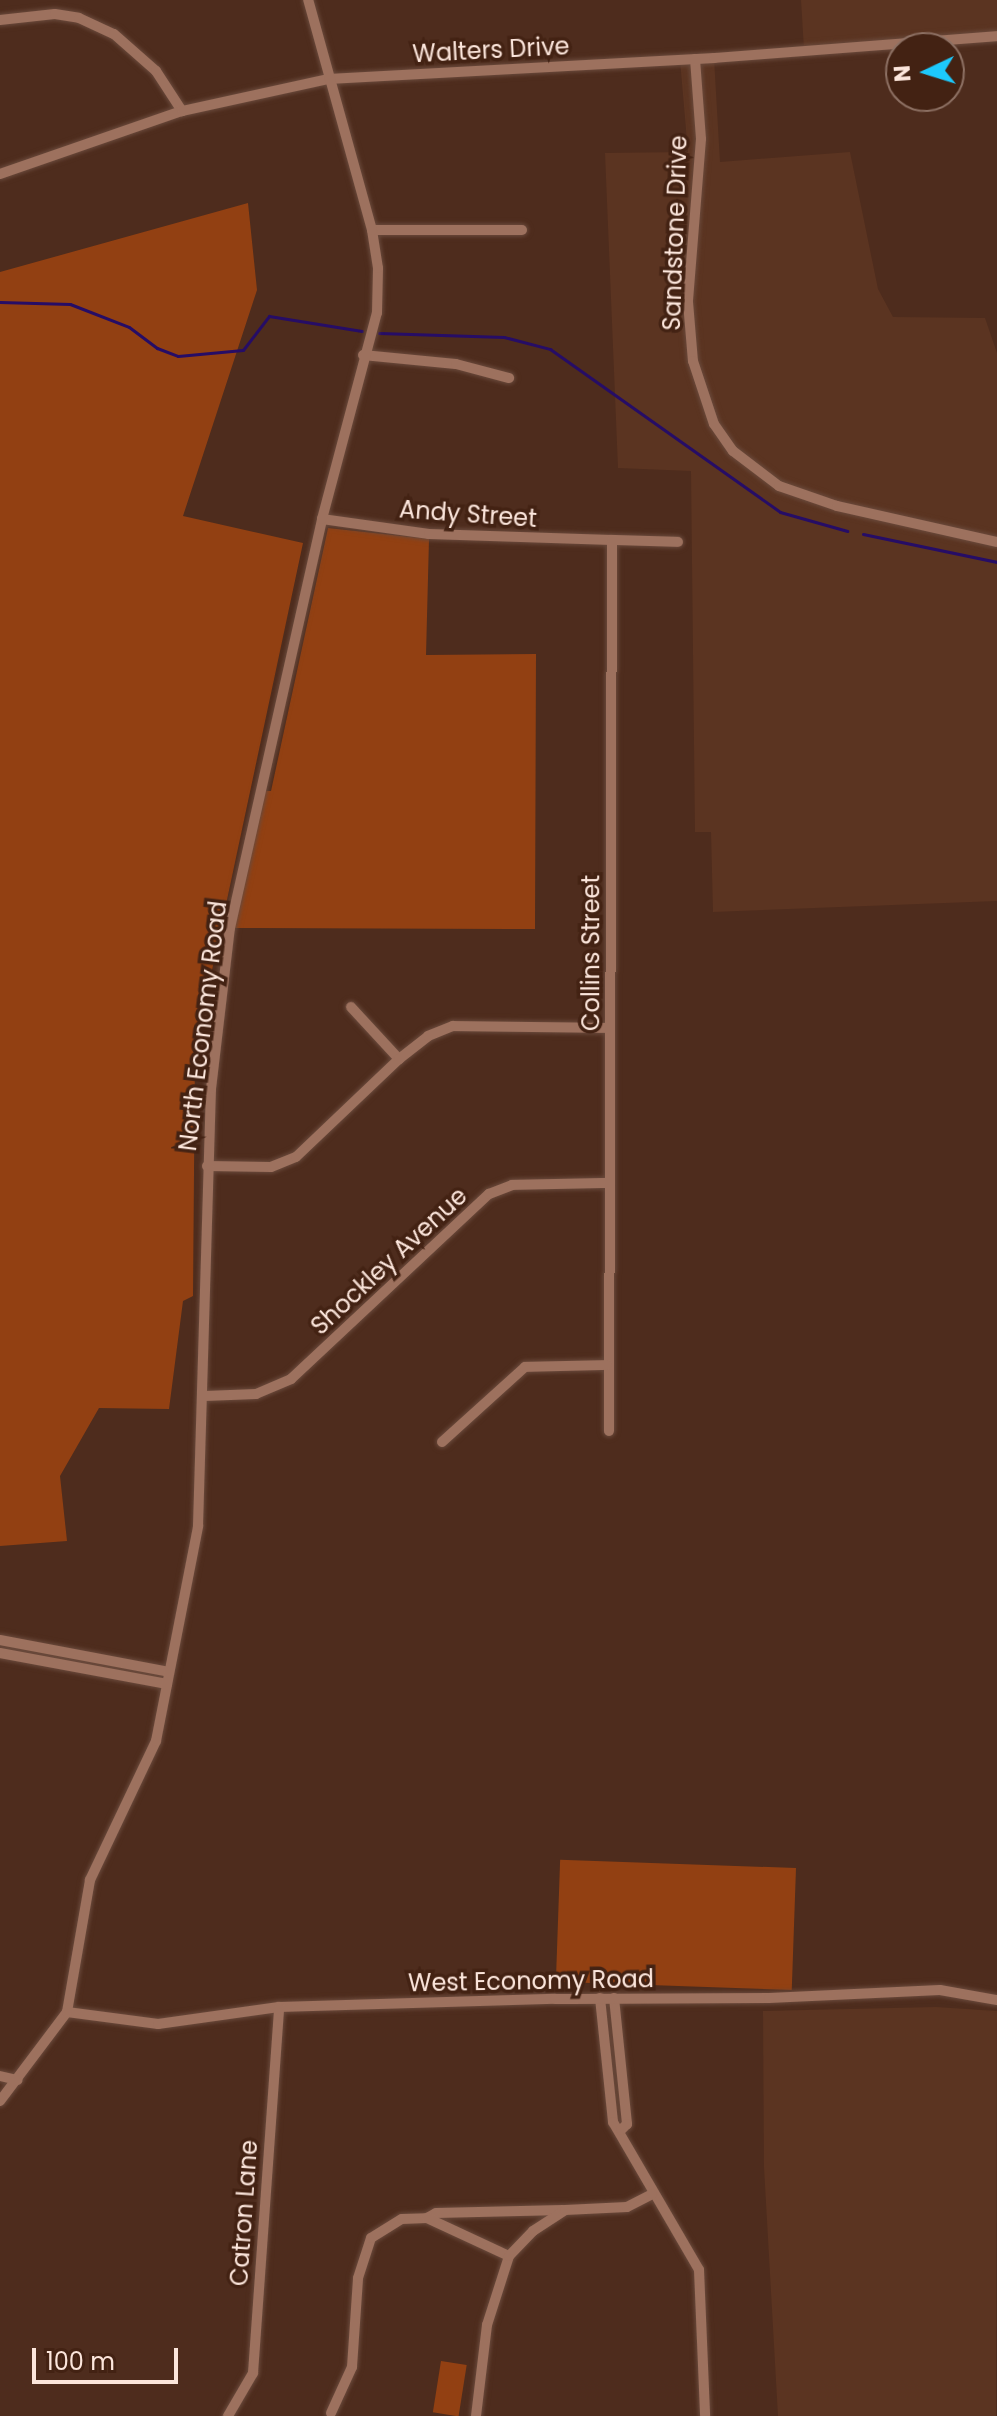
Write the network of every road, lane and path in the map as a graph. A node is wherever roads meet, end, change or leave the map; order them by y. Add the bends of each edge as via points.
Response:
1 (308, 0) edge
2 (0, 20) edge
3 (997, 36) edge
4 (695, 59) junction
5 (329, 79) junction
6 (182, 111) junction
7 (0, 174) edge
8 (372, 230) junction
9 (522, 230) dead end
10 (363, 355) junction
11 (509, 378) dead end
12 (322, 519) junction
13 (612, 540) junction
14 (678, 542) dead end
15 (997, 542) edge
16 (351, 1007) dead end
17 (610, 1028) junction
18 (399, 1059) junction
19 (207, 1166) junction
20 (610, 1183) junction
21 (607, 1365) junction
22 (205, 1396) junction
23 (609, 1431) dead end
24 (442, 1442) dead end
25 (0, 1640) edge
26 (26, 1645) junction
27 (0, 1653) edge
28 (24, 1657) junction
29 (168, 1678) junction
30 (600, 1998) junction
31 (614, 1998) junction
32 (997, 2000) edge
33 (279, 2007) junction
34 (67, 2012) junction
35 (0, 2076) edge
36 (18, 2080) junction
37 (0, 2101) edge
38 (621, 2130) junction
39 (652, 2194) junction
40 (565, 2210) junction
41 (427, 2218) junction
42 (509, 2256) junction
43 (331, 2413) dead end
44 (228, 2416) edge
45 (476, 2416) edge
46 (705, 2416) edge

1 - 5 street, North Economy Road
2 - 6 street via 55,14 114,34 156,71
3 - 4 street, Walters Drive
4 - 5 street, Walters Drive
4 - 15 street, Sandstone Drive via 701,139 688,302 693,361 714,424 733,451 779,486 846,508
5 - 6 street, Walters Drive
5 - 8 street, North Economy Road
6 - 7 street, Walters Drive
8 - 9 street
8 - 10 street, North Economy Road via 377,313
10 - 11 street via 456,364
10 - 12 street, North Economy Road
12 - 13 street, Andy Street via 429,534
12 - 19 street, North Economy Road via 230,928
13 - 14 street
13 - 17 street, Collins Street
16 - 18 street
17 - 18 street via 453,1026 428,1036
17 - 20 street, Collins Street
18 - 19 street via 296,1157 271,1167
19 - 22 street, North Economy Road
20 - 21 street, Collins Street
20 - 22 street, Shockley Avenue via 512,1185 489,1194 291,1379 256,1394
21 - 23 street, Collins Street
21 - 24 street via 525,1367
22 - 29 street, North Economy Road via 198,1526
25 - 26 street
26 - 28 street
26 - 29 street
27 - 28 street
28 - 29 street
29 - 34 street, North Economy Road via 156,1741 90,1880
30 - 31 street, West Economy Road
30 - 33 street, West Economy Road
30 - 38 street via 609,2108
31 - 32 street, West Economy Road via 940,1990
31 - 38 street via 627,2124
33 - 34 street, West Economy Road via 158,2024
33 - 44 street, Catron Lane via 253,2373
34 - 36 street
35 - 36 street
36 - 37 street
38 - 39 street
39 - 40 street via 627,2207
39 - 46 street via 699,2270
40 - 41 street via 436,2213
40 - 42 street via 533,2231
41 - 42 street
41 - 43 street via 402,2219 371,2238 361,2258 352,2367
42 - 45 street via 487,2325

